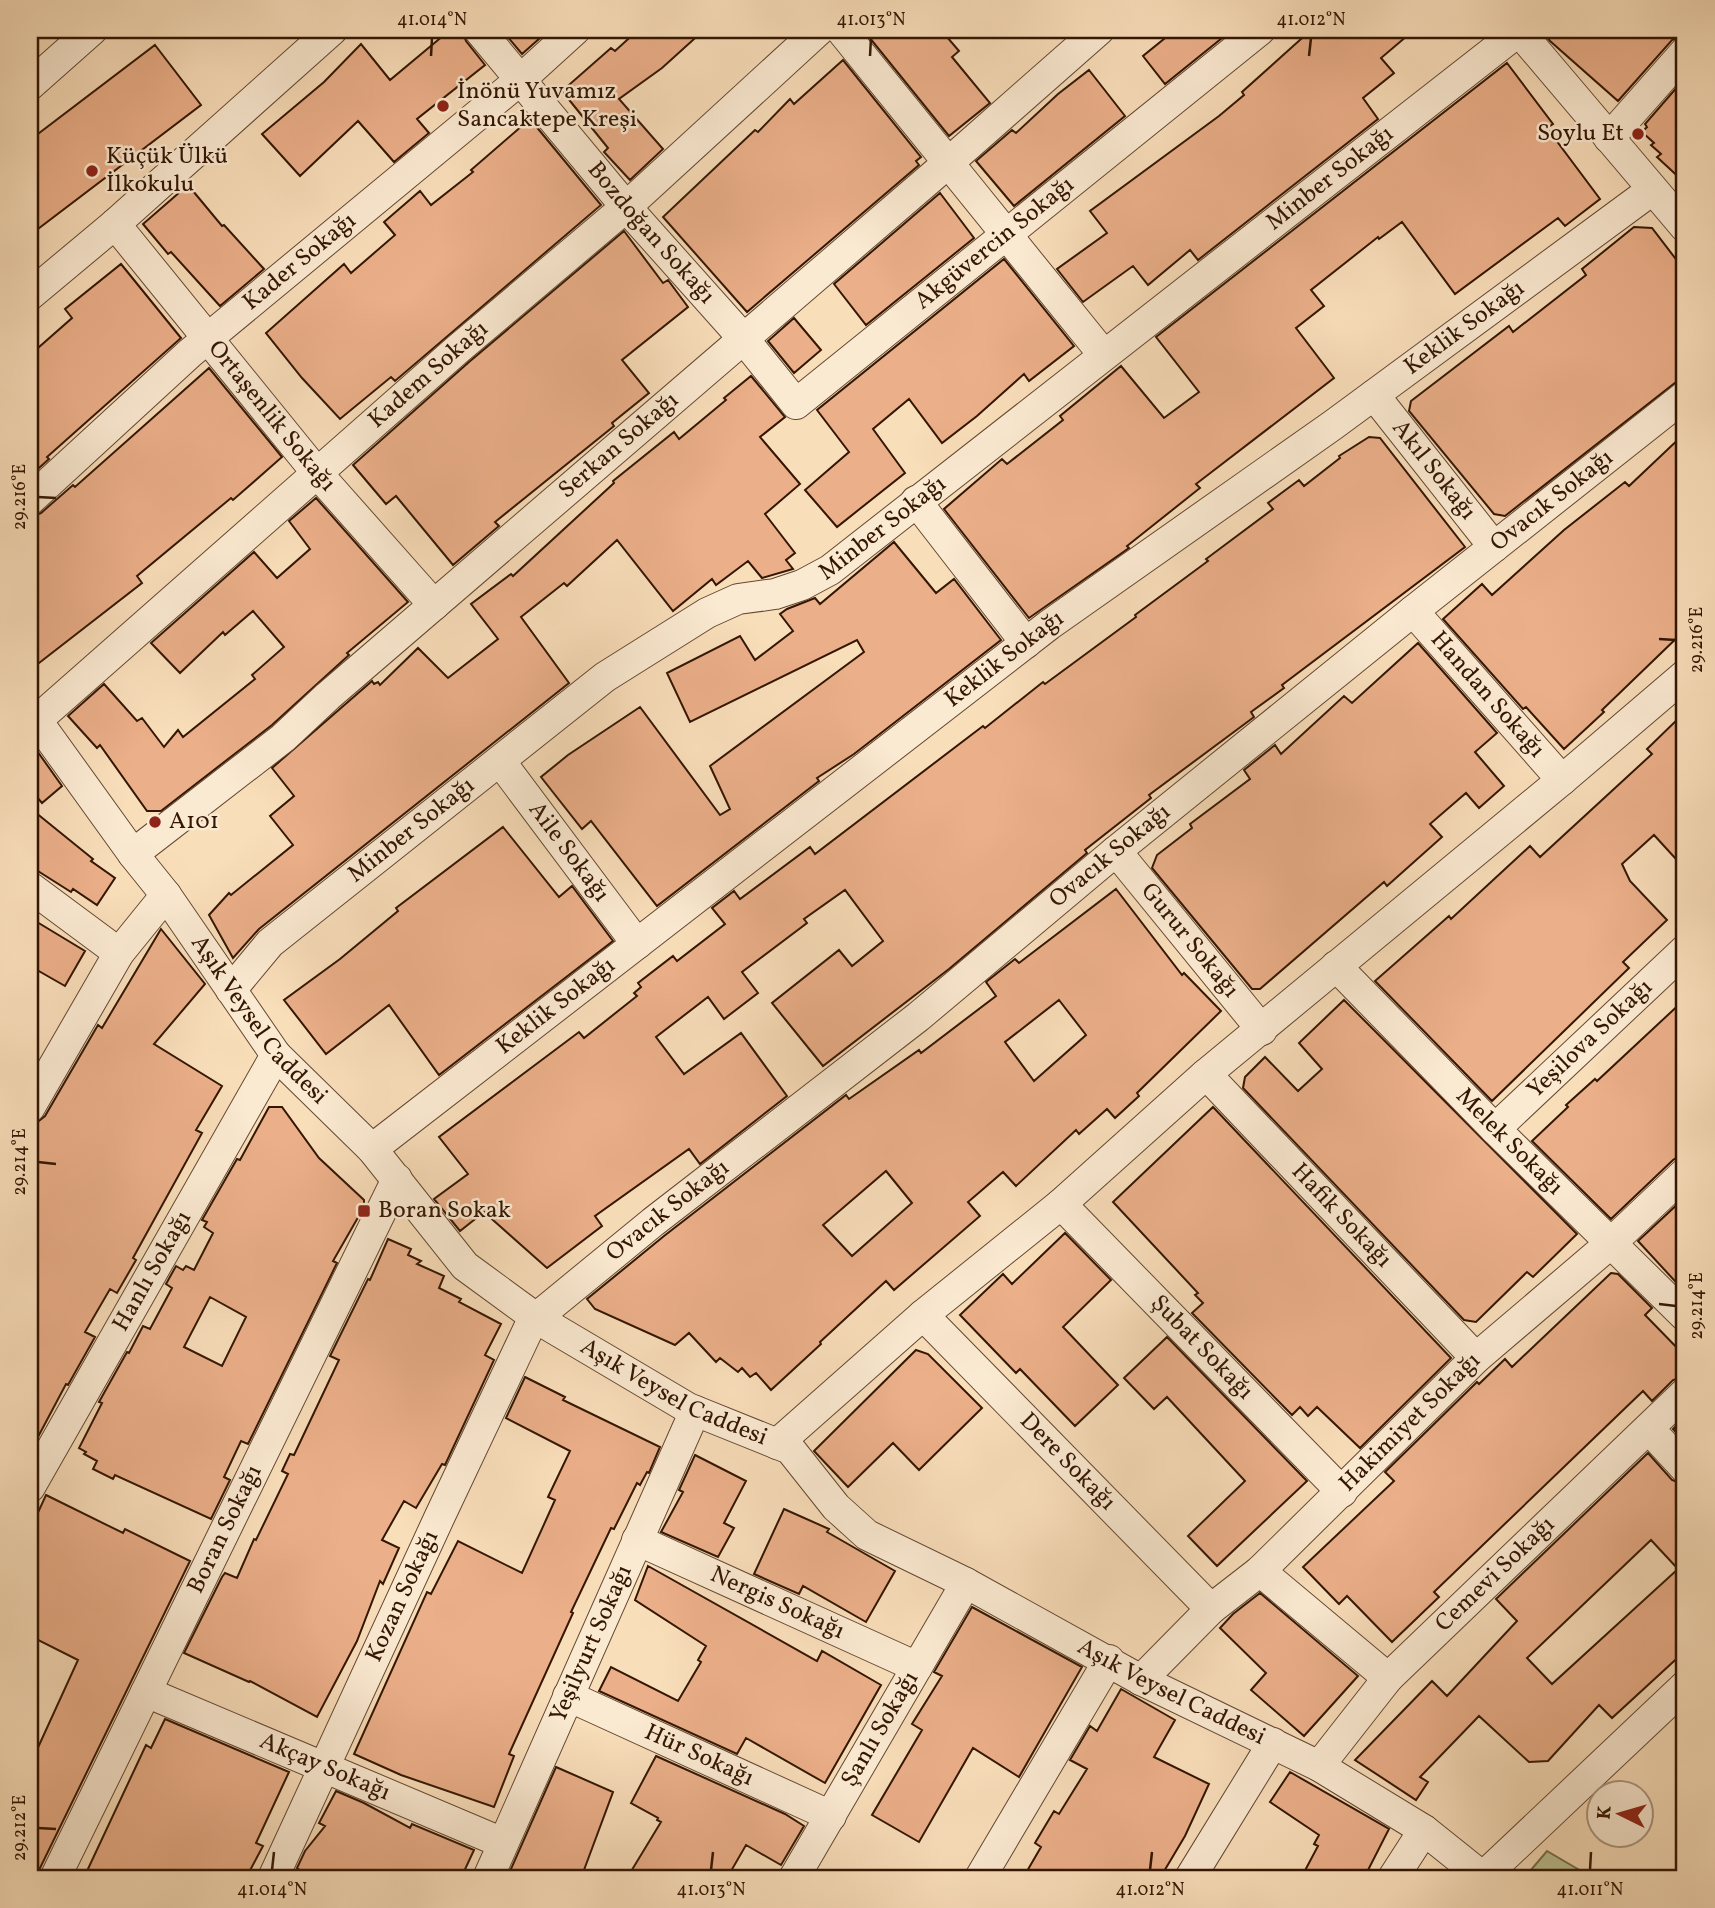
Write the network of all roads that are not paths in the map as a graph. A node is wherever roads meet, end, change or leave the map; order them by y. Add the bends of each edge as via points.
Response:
1 (92, 30) edge
2 (332, 30) edge
3 (479, 30) edge
4 (575, 30) edge
5 (819, 30) edge
6 (841, 30) edge
7 (1099, 30) edge
8 (1261, 30) edge
9 (1519, 30) edge
10 (1685, 52) edge
11 (520, 80) junction
12 (30, 85) edge
13 (1609, 138) junction
14 (948, 163) junction
15 (1652, 190) junction
16 (626, 207) junction
17 (115, 223) junction
18 (1685, 227) edge
19 (1006, 234) junction
20 (30, 295) edge
21 (208, 338) junction
22 (743, 338) junction
23 (1103, 354) junction
24 (1374, 395) junction
25 (1685, 396) edge
26 (317, 473) junction
27 (30, 500) edge
28 (916, 501) junction
29 (1494, 547) junction
30 (434, 605) junction
31 (1413, 611) junction
32 (1026, 643) junction
33 (1685, 675) edge
34 (33, 715) edge
35 (500, 761) junction
36 (1562, 780) junction
37 (1116, 851) junction
38 (133, 854) junction
39 (30, 887) edge
40 (166, 895) junction
41 (637, 944) junction
42 (1685, 950) edge
43 (119, 953) junction
44 (1336, 966) junction
45 (231, 990) junction
46 (1262, 1030) junction
47 (276, 1055) junction
48 (1206, 1074) junction
49 (30, 1107) edge
50 (1495, 1129) junction
51 (372, 1149) junction
52 (1685, 1173) edge
53 (397, 1179) junction
54 (1061, 1204) junction
55 (1611, 1243) junction
56 (923, 1315) junction
57 (1685, 1316) edge
58 (535, 1317) junction
59 (1476, 1358) junction
60 (1685, 1393) edge
61 (695, 1411) junction
62 (1650, 1430) junction
63 (777, 1444) junction
64 (1685, 1468) edge
65 (30, 1487) edge
66 (1342, 1492) junction
67 (637, 1540) junction
68 (1260, 1571) junction
69 (966, 1583) junction
70 (1211, 1609) junction
71 (1109, 1660) junction
72 (917, 1667) junction
73 (1388, 1678) junction
74 (1141, 1680) junction
75 (1685, 1686) edge
76 (146, 1692) junction
77 (568, 1696) junction
78 (1273, 1743) junction
79 (1319, 1766) junction
80 (323, 1768) junction
81 (831, 1816) junction
82 (1424, 1830) junction
83 (503, 1843) junction
84 (55, 1878) edge
85 (273, 1878) edge
86 (488, 1878) edge
87 (794, 1878) edge
88 (981, 1878) edge
89 (1190, 1878) edge
90 (1393, 1878) edge
91 (1483, 1878) edge

1 - 12 street
2 - 17 street
3 - 11 street, Bozdoğan Sokağı
4 - 11 street, Kader Sokağı
5 - 16 street, Kadem Sokağı
6 - 14 street
7 - 14 street, Serkan Sokağı
8 - 19 street, Akgüvercin Sokağı
9 - 13 street
9 - 23 street, Minber Sokağı
10 - 13 street
11 - 16 street, Bozdoğan Sokağı
11 - 21 street, Kader Sokağı
13 - 15 street
14 - 19 street
14 - 22 street, Serkan Sokağı
15 - 18 street
15 - 24 street, Keklik Sokağı
16 - 22 street, Bozdoğan Sokağı
16 - 26 street, Kadem Sokağı
17 - 20 street
17 - 21 street, Ortaşenlik Sokağı
19 - 22 street, Akgüvercin Sokağı via 796,404
19 - 23 street
21 - 26 street, Ortaşenlik Sokağı
21 - 27 street, Kader Sokağı
22 - 30 street, Serkan Sokağı
23 - 28 street, Minber Sokağı
24 - 29 street, Akıl Sokağı
24 - 32 street, Keklik Sokağı
25 - 29 street, Ovacık Sokağı
26 - 30 street, Ortaşenlik Sokağı
26 - 34 street, Kadem Sokağı
28 - 32 street
28 - 35 street, Minber Sokağı via 830,570 775,594 738,599 696,620 605,677
29 - 31 street, Ovacık Sokağı
30 - 38 street, Serkan Sokağı via 283,738
31 - 36 street, Handan Sokağı
31 - 37 street, Ovacık Sokağı
32 - 41 street, Keklik Sokağı
33 - 36 street
34 - 38 street, Aşık Veysel Caddesi
35 - 41 street, Aile Sokağı
35 - 45 street, Minber Sokağı via 270,943
36 - 44 street
37 - 46 street, Gurur Sokağı
37 - 58 street, Ovacık Sokağı via 918,1017
38 - 40 street, Aşık Veysel Caddesi
39 - 43 street
40 - 43 street
40 - 45 street, Aşık Veysel Caddesi
41 - 51 street, Keklik Sokağı
42 - 50 street, Yeşilova Sokağı
43 - 49 street
44 - 46 street
44 - 50 street, Melek Sokağı
45 - 47 street, Aşık Veysel Caddesi
46 - 48 street
47 - 51 street, Aşık Veysel Caddesi
47 - 65 street, Hanlı Sokağı
48 - 54 street
48 - 59 street, Hafik Sokağı
50 - 55 street, Melek Sokağı
51 - 53 street, Aşık Veysel Caddesi
52 - 55 street, Hakimiyet Sokağı
53 - 58 street, Aşık Veysel Caddesi via 465,1266
53 - 76 street, Boran Sokağı
54 - 56 street
54 - 66 street, Şubat Sokağı
55 - 57 street, Melek Sokağı
55 - 59 street, Hakimiyet Sokağı
56 - 63 street
56 - 70 street, Dere Sokağı
58 - 61 street, Aşık Veysel Caddesi
58 - 80 street, Kozan Sokağı
59 - 66 street, Hakimiyet Sokağı
60 - 62 street, Cemevi Sokağı
61 - 63 street, Aşık Veysel Caddesi
61 - 67 street, Yeşilyurt Sokağı
62 - 64 street
62 - 73 street, Cemevi Sokağı
63 - 69 street, Aşık Veysel Caddesi via 790,1449 836,1507 867,1535
66 - 68 street, Hakimiyet Sokağı
67 - 72 street, Nergis Sokağı
67 - 77 street, Yeşilyurt Sokağı
68 - 70 street, Hakimiyet Sokağı
68 - 73 street
69 - 71 street, Aşık Veysel Caddesi
69 - 72 street, Şanlı Sokağı
70 - 74 street, Hakimiyet Sokağı
71 - 74 street, Aşık Veysel Caddesi
71 - 88 street
72 - 81 street, Şanlı Sokağı
73 - 79 street, Cemevi Sokağı
74 - 78 street, Aşık Veysel Caddesi
75 - 91 street
76 - 80 street, Akçay Sokağı
76 - 84 street, Boran Sokağı
77 - 81 street, Hür Sokağı
77 - 83 street, Yeşilyurt Sokağı
78 - 79 street, Aşık Veysel Caddesi
78 - 89 street
79 - 82 street, Aşık Veysel Caddesi
80 - 83 street, Akçay Sokağı
80 - 85 street, Kozan Sokağı
81 - 87 street, Şanlı Sokağı
82 - 90 street
82 - 91 street, Aşık Veysel Caddesi
83 - 86 street, Yeşilyurt Sokağı

